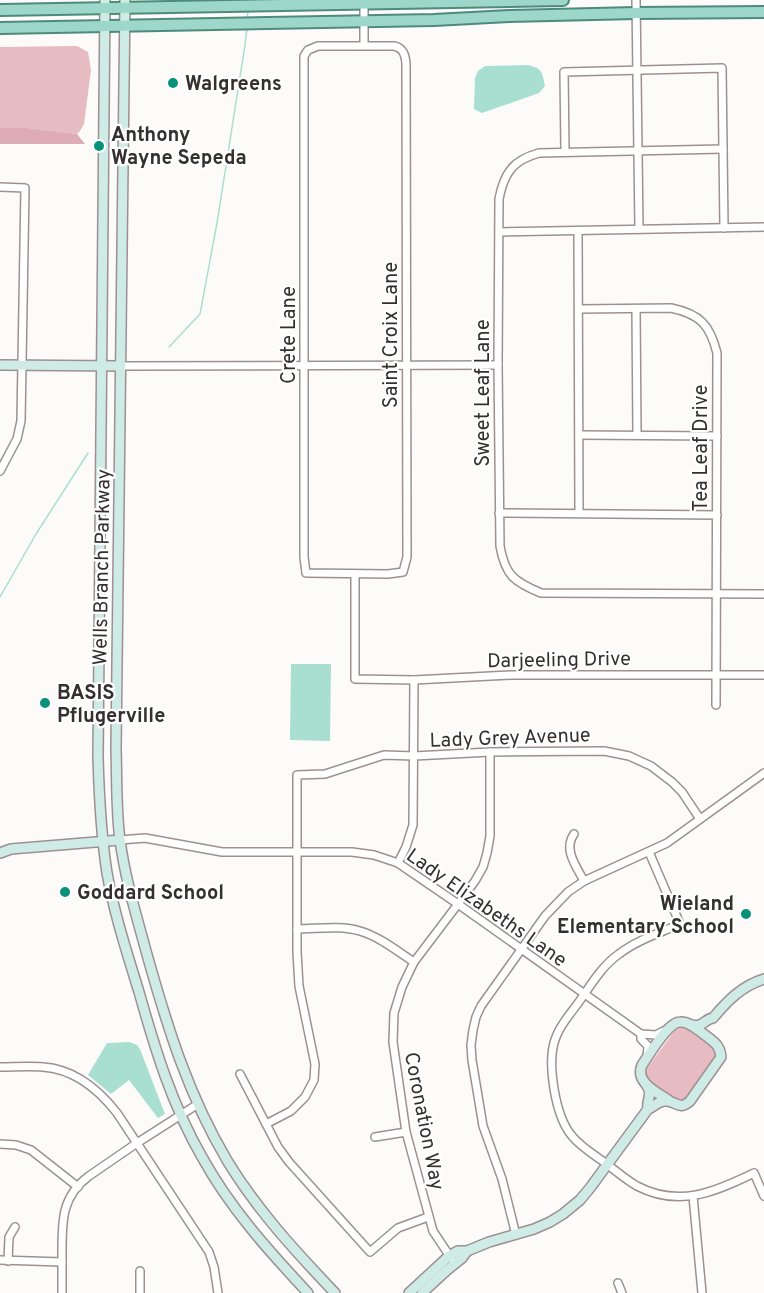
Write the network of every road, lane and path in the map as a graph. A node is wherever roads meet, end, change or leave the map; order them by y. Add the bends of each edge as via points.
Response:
1 (563, 0) edge
2 (636, 0) edge
3 (105, 4) edge
4 (125, 4) edge
5 (364, 4) junction
6 (0, 10) edge
7 (764, 12) edge
8 (636, 13) junction
9 (364, 21) junction
10 (104, 26) junction
11 (124, 26) junction
12 (0, 28) edge
13 (364, 45) junction
14 (637, 70) junction
15 (103, 135) junction
16 (123, 135) junction
17 (723, 149) junction
18 (638, 150) junction
19 (565, 151) junction
20 (0, 187) edge
21 (764, 227) edge
22 (724, 228) junction
23 (639, 230) junction
24 (578, 231) junction
25 (500, 232) junction
26 (579, 309) junction
27 (636, 309) junction
28 (0, 365) edge
29 (22, 365) junction
30 (406, 365) junction
31 (498, 365) junction
32 (101, 366) junction
33 (121, 366) junction
34 (304, 366) junction
35 (579, 435) junction
36 (637, 435) junction
37 (717, 436) junction
38 (0, 471) edge
39 (499, 513) junction
40 (579, 513) junction
41 (717, 515) junction
42 (355, 574) junction
43 (717, 594) junction
44 (764, 594) edge
45 (716, 675) junction
46 (764, 675) edge
47 (414, 680) junction
48 (716, 705) dead end
49 (490, 752) junction
50 (414, 756) junction
51 (764, 773) edge
52 (700, 819) junction
53 (574, 834) dead end
54 (120, 840) junction
55 (103, 841) junction
56 (298, 851) junction
57 (649, 852) junction
58 (0, 853) edge
59 (398, 863) junction
60 (584, 881) junction
61 (458, 904) junction
62 (297, 929) junction
63 (521, 950) junction
64 (414, 962) junction
65 (764, 979) edge
66 (584, 995) junction
67 (713, 1018) junction
68 (690, 1025) junction
69 (668, 1029) junction
70 (640, 1034) junction
71 (715, 1043) junction
72 (647, 1057) junction
73 (0, 1067) edge
74 (240, 1074) dead end
75 (646, 1084) junction
76 (671, 1102) junction
77 (198, 1104) junction
78 (648, 1109) junction
79 (180, 1114) junction
80 (266, 1124) junction
81 (406, 1132) junction
82 (375, 1137) dead end
83 (137, 1143) junction
84 (0, 1144) edge
85 (608, 1165) junction
86 (78, 1187) junction
87 (693, 1196) junction
88 (764, 1196) edge
89 (428, 1217) junction
90 (15, 1227) dead end
91 (516, 1235) junction
92 (0, 1260) edge
93 (452, 1260) junction
94 (8, 1261) junction
95 (62, 1262) junction
96 (140, 1271) dead end
97 (618, 1283) dead end
98 (62, 1293) edge
99 (140, 1293) edge
100 (218, 1293) edge
101 (308, 1293) edge
102 (334, 1293) edge
103 (409, 1293) edge
104 (422, 1293) edge
105 (622, 1293) edge
106 (702, 1293) edge

1 - 5 main road
2 - 8 street
3 - 4 main road
3 - 6 main road
3 - 10 main road, Wells Branch Parkway
4 - 5 main road
4 - 11 main road, Wells Branch Parkway
5 - 9 street
7 - 8 main road
8 - 9 main road
8 - 14 street
9 - 11 main road
9 - 13 street
10 - 11 main road
10 - 12 main road
10 - 15 main road, Wells Branch Parkway
11 - 16 main road, Wells Branch Parkway
13 - 30 street, Saint Croix Lane via 394,45 405,54
13 - 34 street, Crete Lane via 318,46 304,56
14 - 17 street via 722,68
14 - 18 street
14 - 19 street via 564,72
15 - 16 main road
15 - 32 main road, Wells Branch Parkway
16 - 33 main road, Wells Branch Parkway
17 - 18 street, Sweet Leaf Lane
17 - 22 street
18 - 19 street, Sweet Leaf Lane
18 - 23 street
19 - 25 street, Sweet Leaf Lane via 531,155 511,168 502,182 499,199
20 - 29 street via 25,188
21 - 22 street
22 - 23 street
23 - 24 street
24 - 25 street
24 - 26 street
25 - 31 street, Sweet Leaf Lane
26 - 27 street, Tea Leaf Drive
26 - 35 street
27 - 36 street
27 - 37 street, Tea Leaf Drive via 686,311 708,329 717,353
28 - 29 main road
29 - 32 main road
29 - 38 street via 19,432
30 - 31 street
30 - 34 street
30 - 42 street, Saint Croix Lane via 407,557 403,572
31 - 39 street, Sweet Leaf Lane
32 - 33 main road
32 - 55 main road, Wells Branch Parkway via 98,756
33 - 34 street
33 - 54 main road, Wells Branch Parkway via 116,749
34 - 42 street, Crete Lane via 306,573
35 - 36 street
35 - 40 street
36 - 37 street
37 - 41 street, Tea Leaf Drive
39 - 40 street
39 - 43 street, Sweet Leaf Lane via 503,563 522,585 541,593
40 - 41 street
41 - 43 street, Tea Leaf Drive
42 - 47 street, Darjeeling Drive via 355,680
43 - 44 street, Sweet Leaf Lane
43 - 45 street, Tea Leaf Drive
45 - 46 street, Darjeeling Drive
45 - 47 street, Darjeeling Drive via 511,675
45 - 48 street, Tea Leaf Drive
47 - 50 street
49 - 50 street, Lady Grey Avenue
49 - 52 street, Lady Grey Avenue via 604,751 628,756 651,766 672,782
49 - 61 street, Coronation Way via 487,853 483,867
50 - 56 street, Lady Grey Avenue via 384,755 326,774 297,776
50 - 59 street via 413,825
51 - 52 street
52 - 57 street
53 - 60 street via 569,840 569,851
54 - 55 main road
54 - 56 street, Lady Elizabeths Lane via 145,838 222,852
54 - 77 main road, Wells Branch Parkway via 129,889 165,1016
55 - 58 main road
55 - 79 main road, Wells Branch Parkway via 114,903 143,1008
56 - 59 street, Lady Elizabeths Lane via 352,852
56 - 62 street
57 - 60 street
57 - 66 street via 680,924 620,952
59 - 61 street, Lady Elizabeths Lane
60 - 63 street via 556,903
61 - 63 street, Lady Elizabeths Lane
61 - 64 street, Coronation Way
62 - 64 street via 358,931
62 - 80 street via 299,986 315,1064 314,1080 291,1111
63 - 66 street, Lady Elizabeths Lane
63 - 91 street via 481,1006 471,1045 483,1126
64 - 81 street, Coronation Way via 394,1013 393,1042
65 - 67 main road via 731,997
66 - 70 street, Lady Elizabeths Lane
66 - 85 street via 556,1036 551,1068 564,1126 578,1143
67 - 68 main road via 702,1025
67 - 71 main road via 710,1031
68 - 69 main road via 678,1022
68 - 71 main road
69 - 70 street via 656,1035
69 - 72 main road
70 - 72 street via 648,1047
71 - 76 main road via 721,1057 690,1101 686,1105
72 - 75 main road via 640,1070
73 - 83 street via 45,1067 76,1077 106,1099
74 - 80 street
75 - 76 main road
75 - 78 main road via 651,1094
76 - 78 main road via 661,1101
77 - 79 street
77 - 102 main road, Wells Branch Parkway via 252,1198
78 - 85 main road
79 - 83 street
79 - 101 main road, Wells Branch Parkway via 222,1191 266,1248
80 - 89 street via 289,1162 370,1252 398,1228
81 - 82 street
81 - 89 street, Coronation Way
83 - 86 street
83 - 100 street via 209,1252
84 - 86 street via 31,1150
85 - 87 street via 650,1191
85 - 91 main road via 563,1214
86 - 95 street via 63,1213
87 - 88 street via 715,1191 754,1173
87 - 106 street
89 - 93 street, Coronation Way
90 - 94 street via 9,1237
91 - 93 main road via 458,1251
92 - 94 street
93 - 103 main road
93 - 104 main road
94 - 95 street
95 - 98 street
96 - 99 street
97 - 105 street

